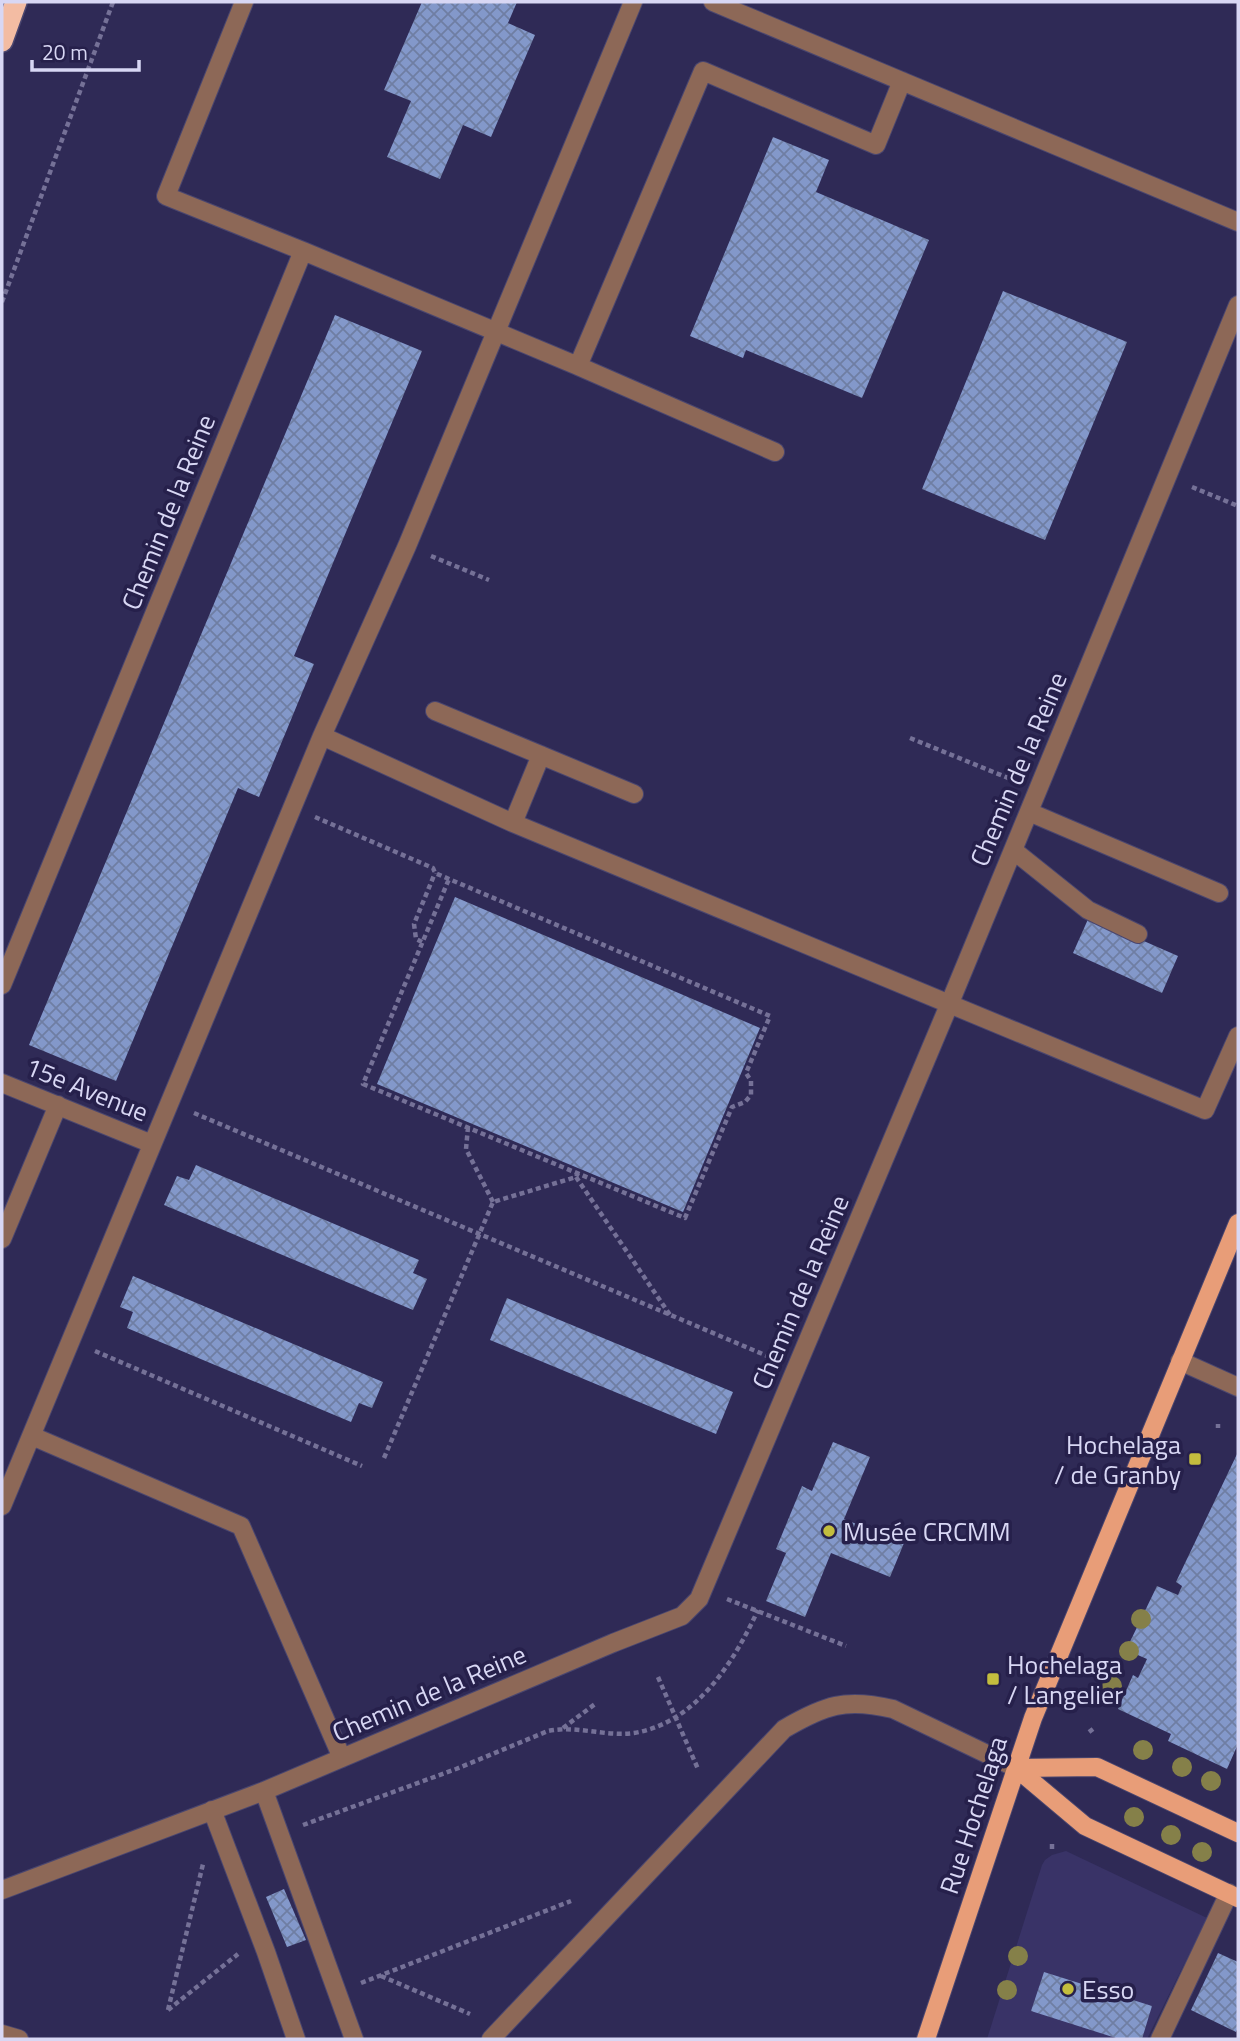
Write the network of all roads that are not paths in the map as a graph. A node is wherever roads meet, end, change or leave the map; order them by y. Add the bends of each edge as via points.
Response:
1 (16, 2) edge
2 (244, 2) edge
3 (633, 2) edge
4 (713, 2) edge
5 (2, 41) edge
6 (902, 81) junction
7 (1238, 222) edge
8 (303, 250) junction
9 (1238, 305) edge
10 (496, 330) junction
11 (578, 366) junction
12 (775, 452) dead end
13 (435, 711) dead end
14 (321, 736) junction
15 (541, 755) junction
16 (634, 794) dead end
17 (1029, 812) junction
18 (513, 823) junction
19 (1013, 850) junction
20 (1219, 893) dead end
21 (1138, 934) dead end
22 (2, 985) edge
23 (949, 1005) junction
24 (1238, 1036) edge
25 (2, 1083) edge
26 (58, 1105) junction
27 (152, 1144) junction
28 (1238, 1223) edge
29 (2, 1239) edge
30 (1180, 1361) junction
31 (1238, 1387) edge
32 (32, 1436) junction
33 (9, 1467) edge
34 (2, 1506) edge
35 (342, 1758) junction
36 (1016, 1768) junction
37 (264, 1791) junction
38 (212, 1810) junction
39 (1237, 1829) edge
40 (2, 1891) edge
41 (1234, 1896) edge
42 (2, 2034) edge
43 (19, 2039) edge
44 (296, 2039) edge
45 (354, 2039) edge
46 (491, 2039) edge
47 (926, 2039) edge
48 (1160, 2039) edge

1 - 5 highway
2 - 8 street via 166,196
3 - 10 street
4 - 6 street
6 - 7 street
6 - 11 street via 876,145 703,71
8 - 10 street
8 - 22 street, Chemin de la Reine
9 - 17 street, Chemin de la Reine
10 - 11 street
10 - 14 street via 407,546
11 - 12 street
13 - 15 street
14 - 18 street
14 - 27 street
15 - 16 street
15 - 18 street
17 - 19 street, Chemin de la Reine
17 - 20 street
18 - 23 street
19 - 21 street via 1088,909
19 - 23 street, Chemin de la Reine
23 - 24 street via 1205,1110
23 - 35 street, Chemin de la Reine via 699,1599 682,1616
25 - 26 street, 15e Avenue
26 - 27 street, 15e Avenue
26 - 29 street
27 - 32 street
28 - 30 main road, Rue Hochelaga
30 - 31 street
30 - 36 main road, Rue Hochelaga
32 - 33 street
32 - 35 street via 241,1526
33 - 34 street
35 - 37 street, Chemin de la Reine
36 - 39 main road via 1097,1767
36 - 41 main road via 1085,1826
36 - 46 street via 893,1709 843,1704 814,1711 784,1729
36 - 47 main road, Rue Hochelaga
37 - 38 street, Chemin de la Reine
37 - 45 street
38 - 40 street, Chemin de la Reine
38 - 44 street
41 - 48 street
42 - 43 street

